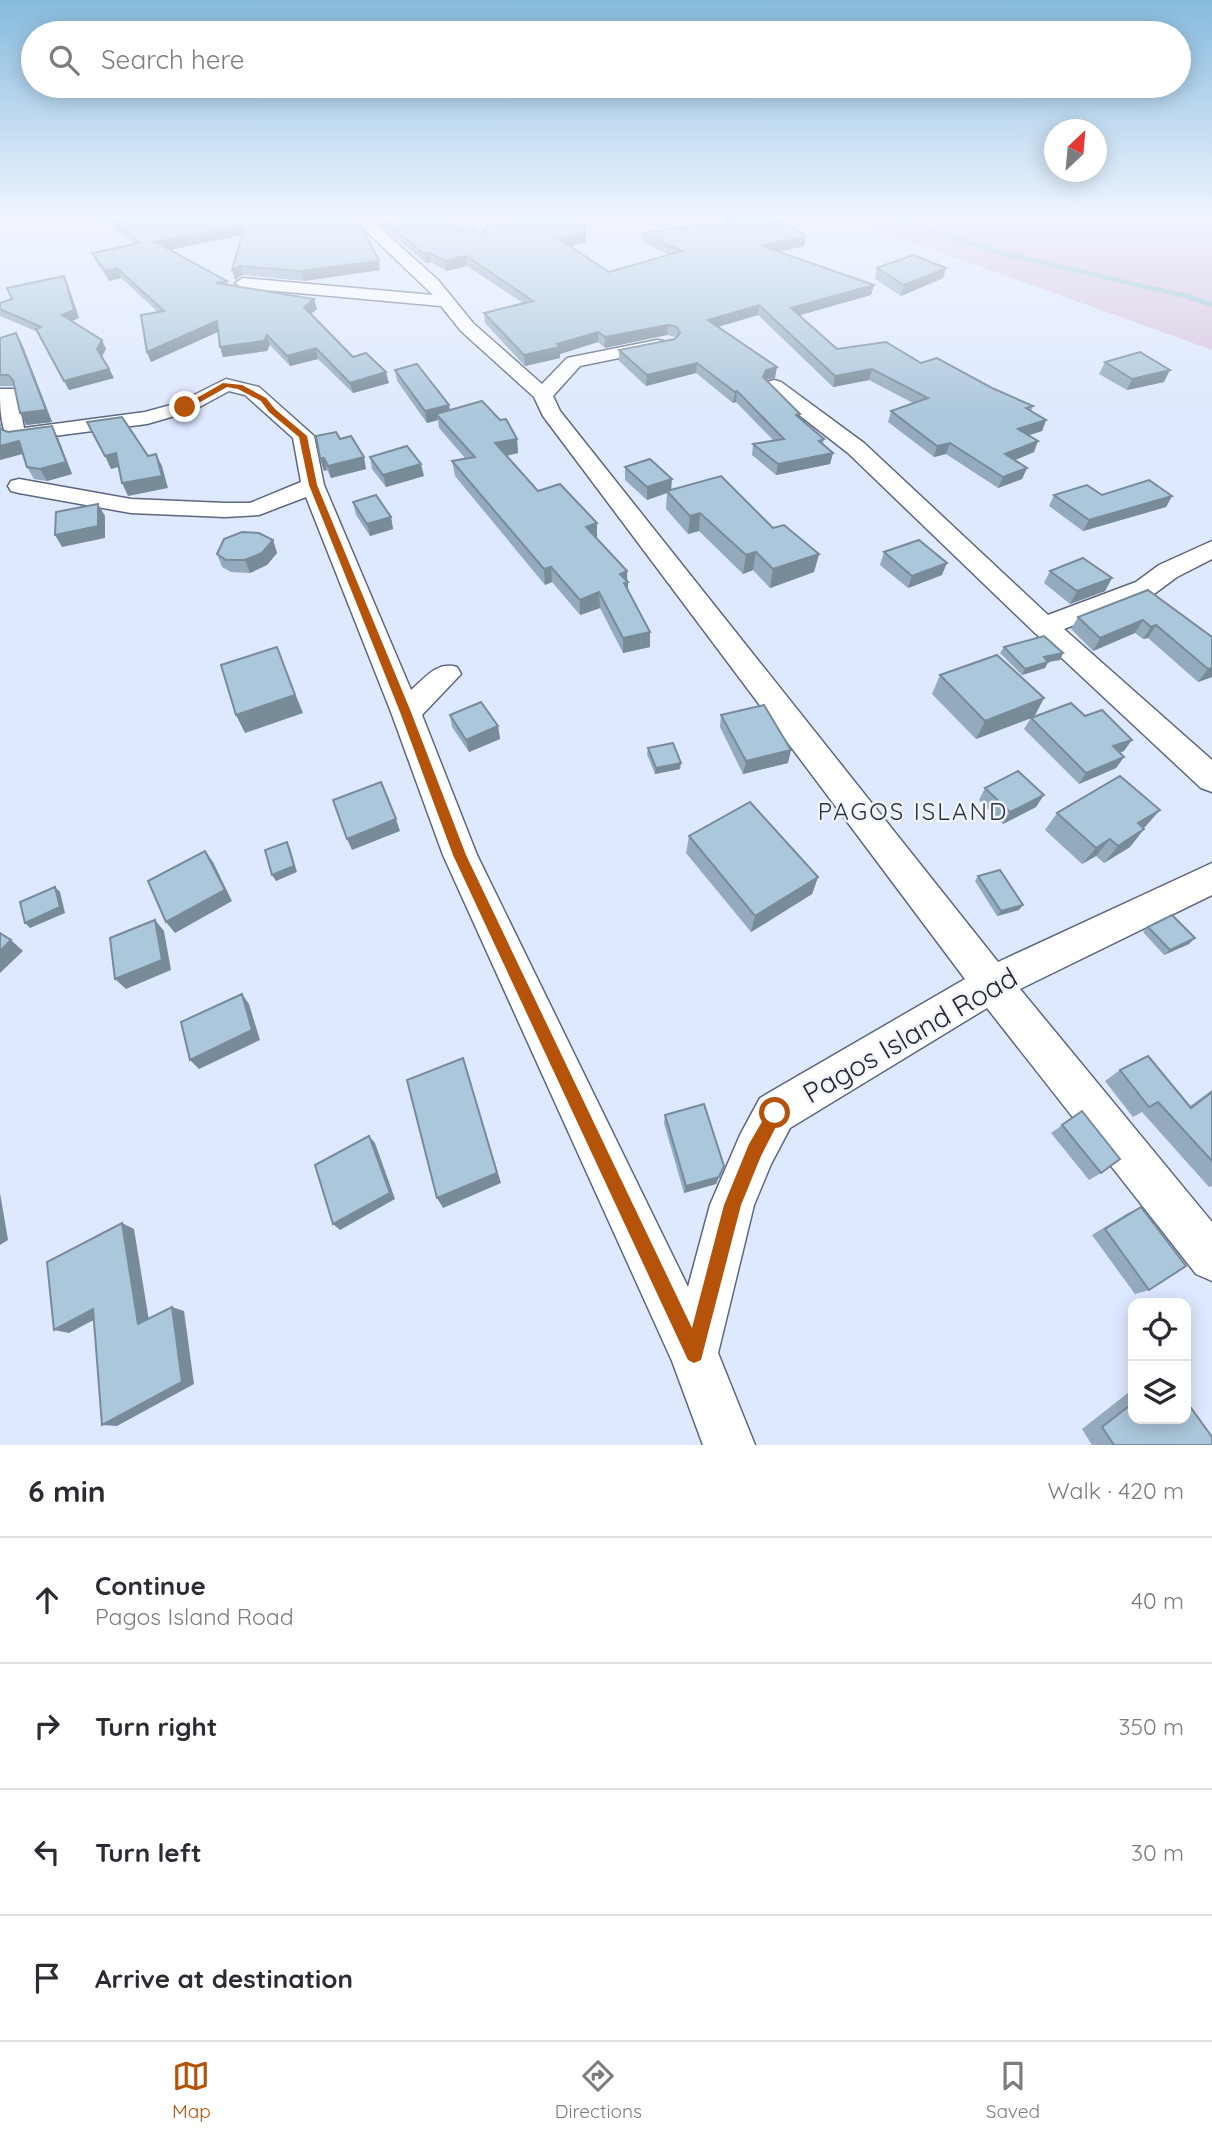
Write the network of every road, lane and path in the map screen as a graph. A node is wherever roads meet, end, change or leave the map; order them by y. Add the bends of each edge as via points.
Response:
1 (259, 284) edge
2 (433, 284) edge
3 (447, 301) junction
4 (668, 342) edge
5 (774, 386) edge
6 (7, 393) dead end
7 (543, 395) junction
8 (8, 436) edge
9 (313, 485) junction
10 (19, 486) dead end
11 (1212, 549) edge
12 (1044, 626) junction
13 (447, 674) dead end
14 (406, 712) junction
15 (1212, 779) edge
16 (1212, 878) edge
17 (992, 984) junction
18 (1212, 1258) edge
19 (694, 1353) junction
20 (729, 1445) edge

1 - 3 street
2 - 3 street
3 - 7 street via 467,327
4 - 7 street via 575,362
5 - 12 street via 856,448
6 - 8 street
7 - 17 street via 550,412 641,533
8 - 9 street via 147,418 185,407 226,385 240,387 263,399 303,436
9 - 10 street via 262,506 225,510 131,506
9 - 14 street
11 - 12 street via 1145,588
12 - 15 street
13 - 14 street
14 - 19 street via 460,855
16 - 17 street, Pagos Island Road
17 - 18 street
17 - 19 street, Pagos Island Road via 775,1113 732,1205
19 - 20 street

